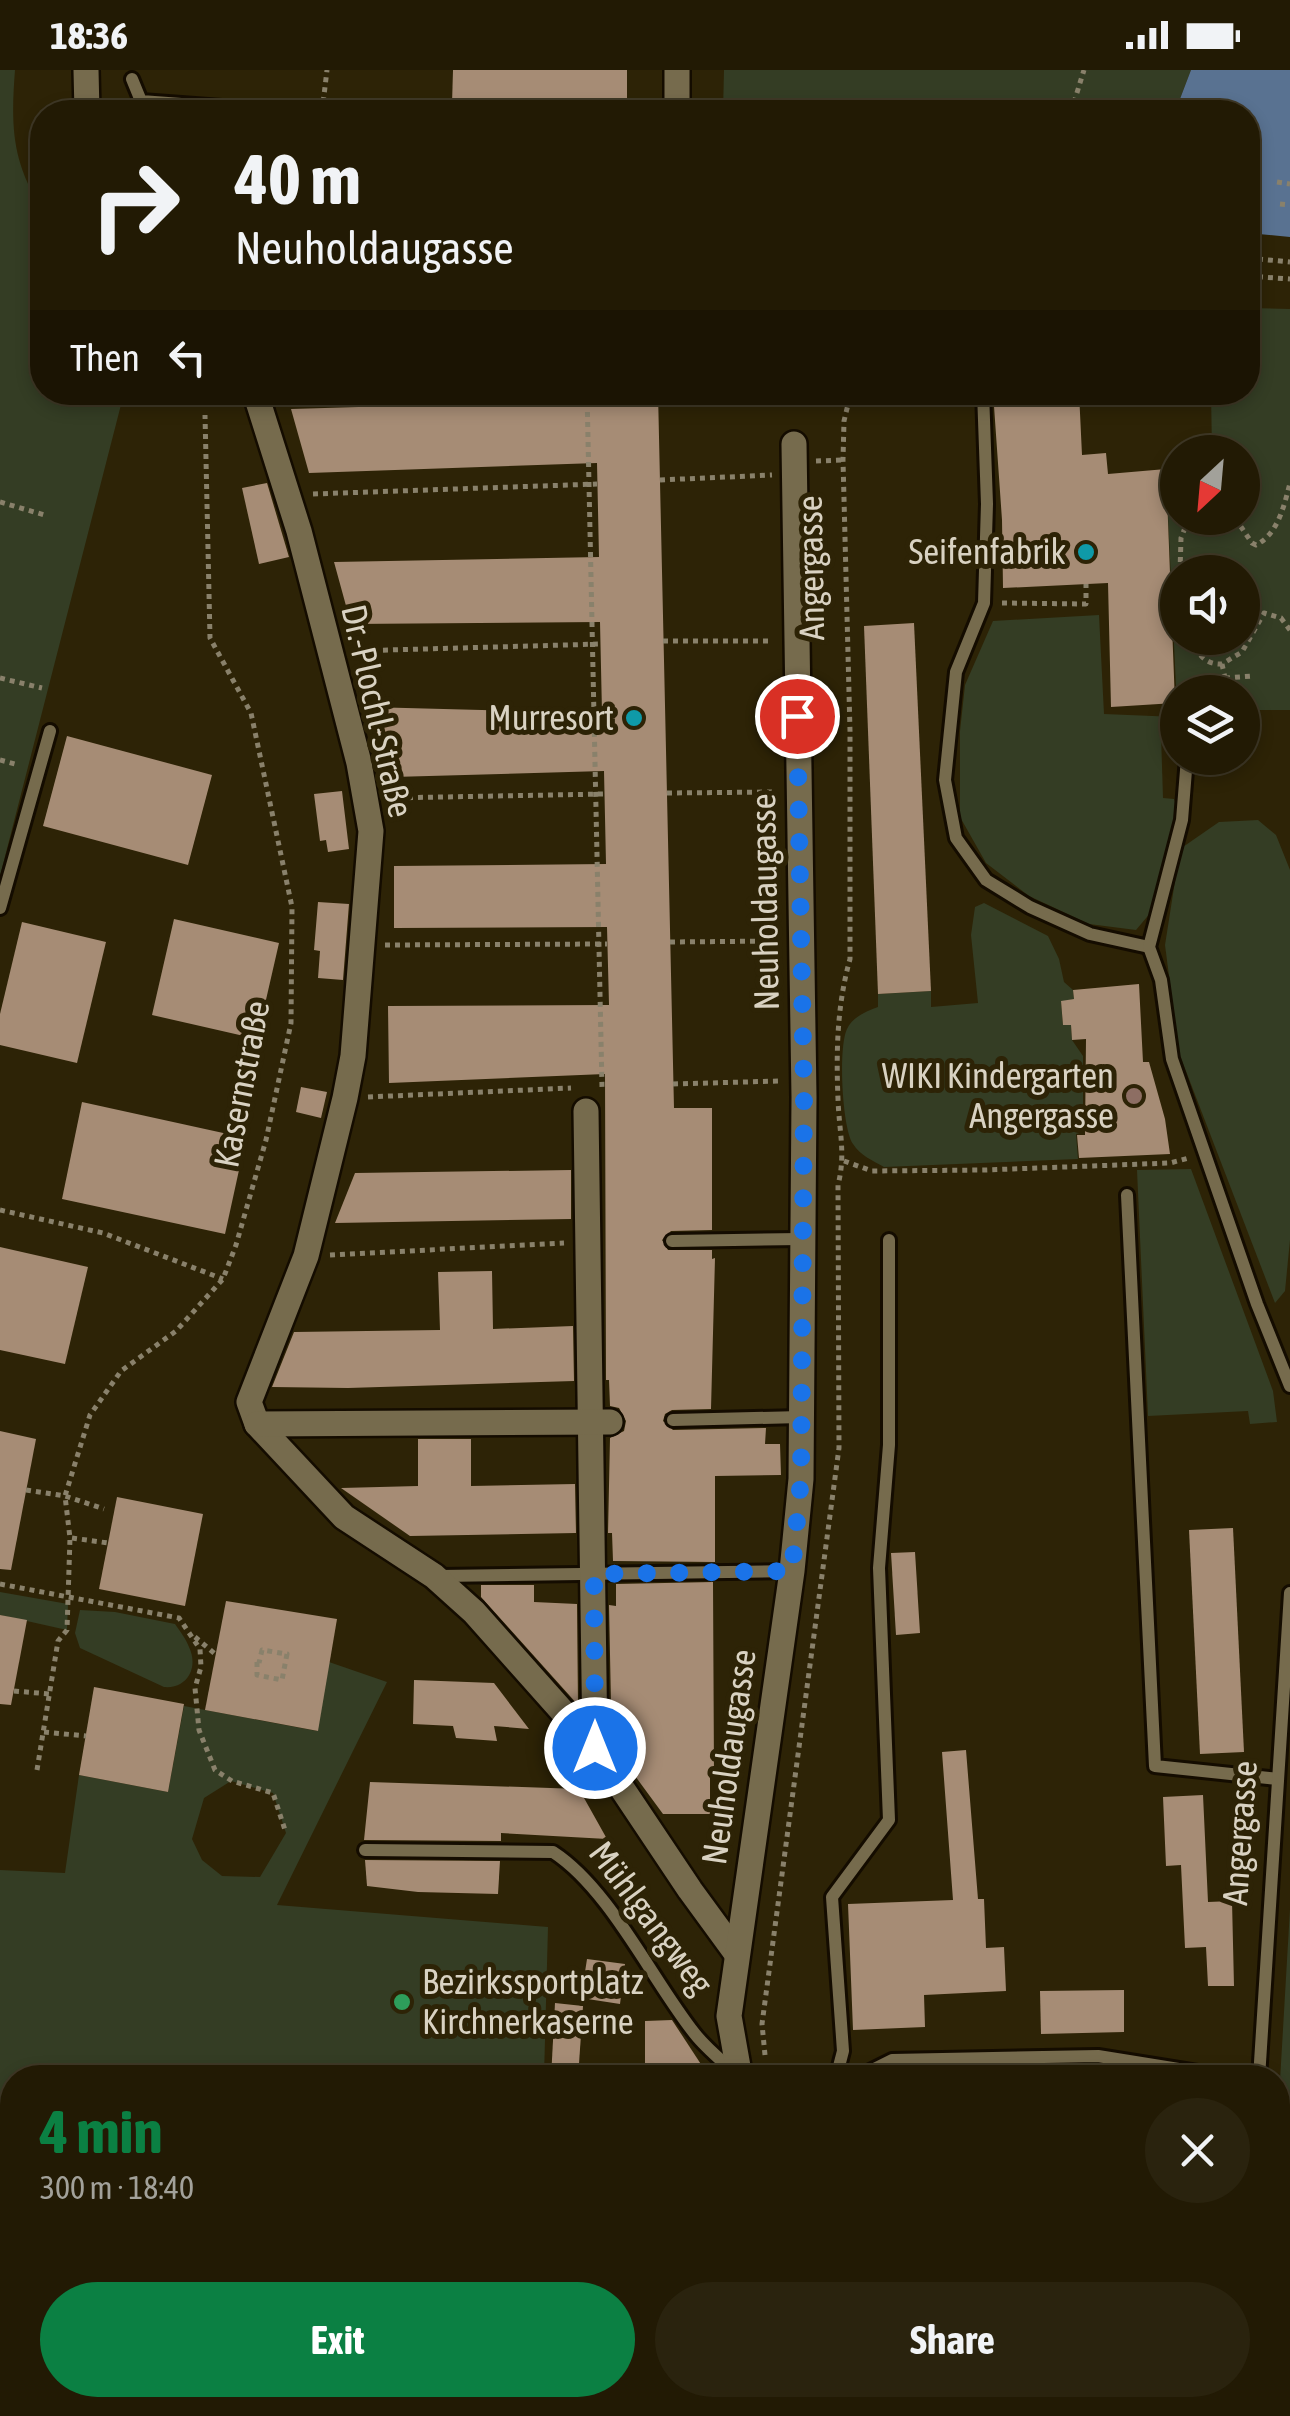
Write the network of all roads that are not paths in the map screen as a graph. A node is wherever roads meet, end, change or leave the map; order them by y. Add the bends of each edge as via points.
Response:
1 (86, 70) edge
2 (677, 70) edge
3 (132, 79) dead end
4 (87, 100) edge
5 (140, 100) edge
6 (676, 100) edge
7 (260, 405) edge
8 (983, 405) edge
9 (794, 444) dead end
10 (50, 731) dead end
11 (1186, 775) edge
12 (0, 908) edge
13 (1148, 947) junction
14 (584, 1100) road end
15 (1127, 1195) dead end
16 (801, 1239) junction
17 (889, 1240) dead end
18 (672, 1241) dead end
19 (1290, 1386) edge
20 (800, 1417) junction
21 (674, 1420) dead end
22 (601, 1423) junction
23 (257, 1424) junction
24 (792, 1571) junction
25 (594, 1574) junction
26 (434, 1576) junction
27 (1290, 1593) edge
28 (595, 1748) junction
29 (1278, 1779) junction
30 (365, 1850) dead end
31 (736, 1952) junction
32 (726, 2065) edge
33 (737, 2065) edge
34 (840, 2065) edge
35 (882, 2065) edge
36 (1154, 2065) edge
37 (1261, 2065) edge

1 - 4 street
2 - 6 street
3 - 5 lane
7 - 23 street, Dr.-Plochl-Straße via 290,495 371,831 353,1056 306,1256 249,1402
8 - 13 lane via 984,603 956,672 945,780 956,838 986,880 1030,908 1090,934
9 - 16 street, Neuholdaugasse
10 - 12 lane
11 - 13 lane via 1182,820
13 - 19 lane via 1161,980 1172,1058
14 - 22 street
15 - 29 lane via 1155,1766
16 - 18 lane
16 - 20 street, Neuholdaugasse
17 - 34 lane via 888,1445 879,1568 889,1820 832,1898
20 - 21 lane
20 - 24 street, Neuholdaugasse
22 - 23 street
22 - 25 street
23 - 26 street, Neuholdaugasse via 344,1517
24 - 25 lane
24 - 31 street, Neuholdaugasse
25 - 26 lane
25 - 28 street
26 - 28 street, Neuholdaugasse
27 - 29 lane, Angergasse
28 - 31 street, Neuholdaugasse
29 - 37 lane, Angergasse
30 - 32 lane, Mühlgangweg via 553,1852 605,1904 697,2037
31 - 33 street, Neuholdaugasse via 729,2016
35 - 36 lane via 1098,2056

